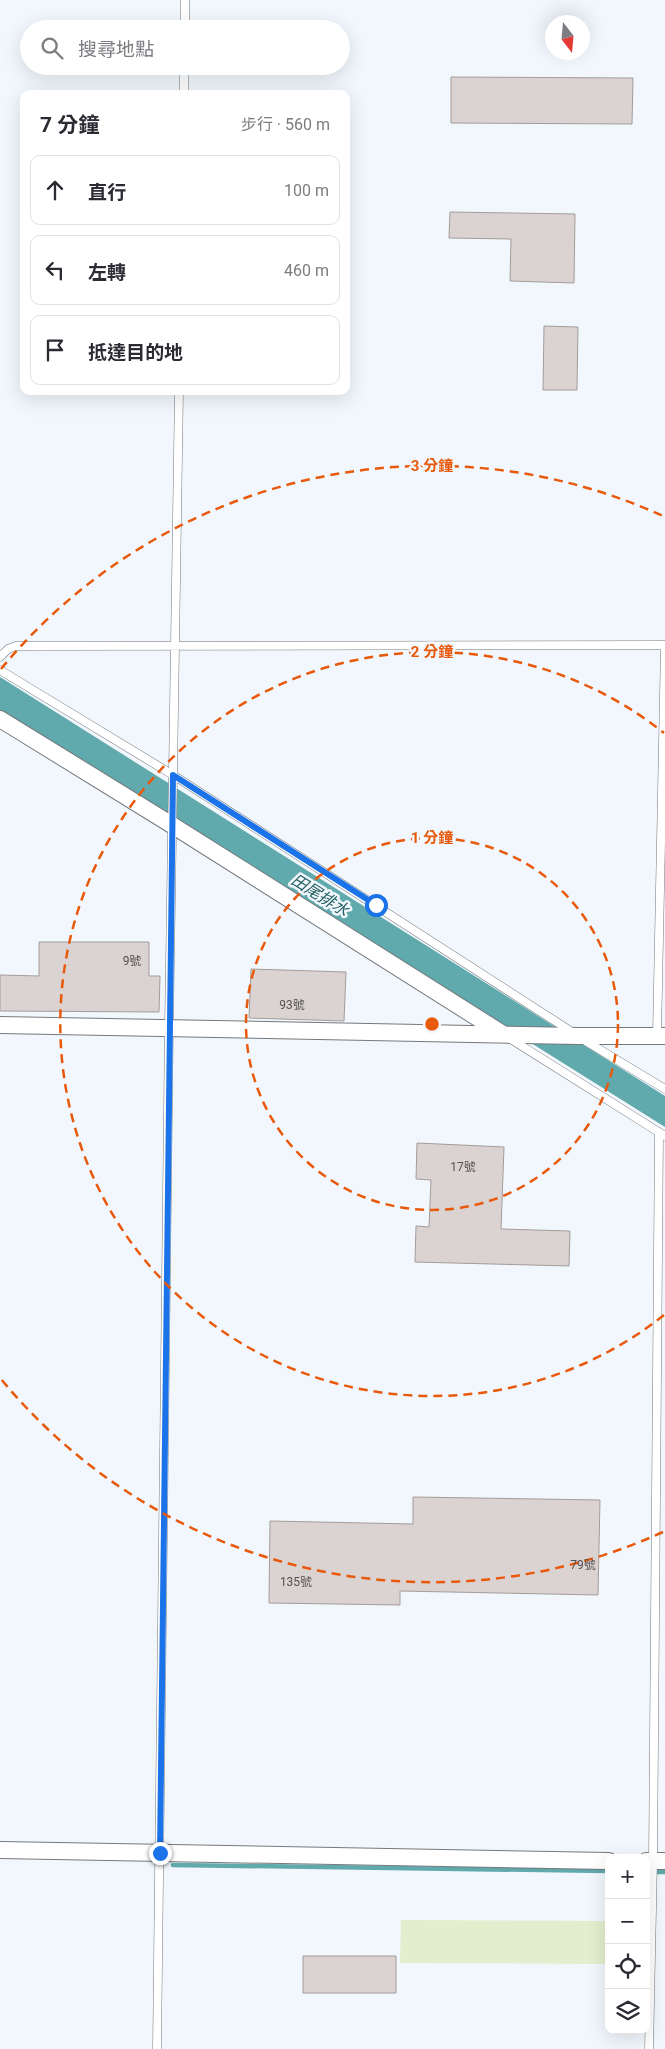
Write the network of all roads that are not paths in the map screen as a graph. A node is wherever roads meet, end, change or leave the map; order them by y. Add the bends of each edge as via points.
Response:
1 (185, 0) edge
2 (185, 20) edge
3 (184, 75) edge
4 (184, 90) edge
5 (179, 395) edge
6 (665, 646) edge
7 (174, 647) junction
8 (0, 657) edge
9 (0, 670) edge
10 (0, 720) edge
11 (173, 775) junction
12 (172, 825) junction
13 (0, 1025) edge
14 (169, 1028) junction
15 (503, 1034) junction
16 (661, 1035) edge
17 (578, 1036) junction
18 (665, 1089) edge
19 (662, 1134) edge
20 (0, 1850) edge
21 (160, 1853) junction
22 (605, 1860) edge
23 (655, 1861) edge
24 (157, 2049) edge
25 (649, 2049) edge

1 - 2 lane
3 - 4 lane
5 - 7 lane
6 - 7 lane
6 - 16 lane
7 - 8 lane via 16,646
7 - 11 lane
9 - 11 lane
10 - 12 street
11 - 12 lane
11 - 17 lane
12 - 14 lane
12 - 15 street
13 - 14 street
14 - 15 street
14 - 21 lane
15 - 17 street
15 - 19 lane
16 - 17 street
17 - 18 lane
19 - 23 lane
20 - 21 street
21 - 22 street
21 - 24 lane
23 - 25 lane

